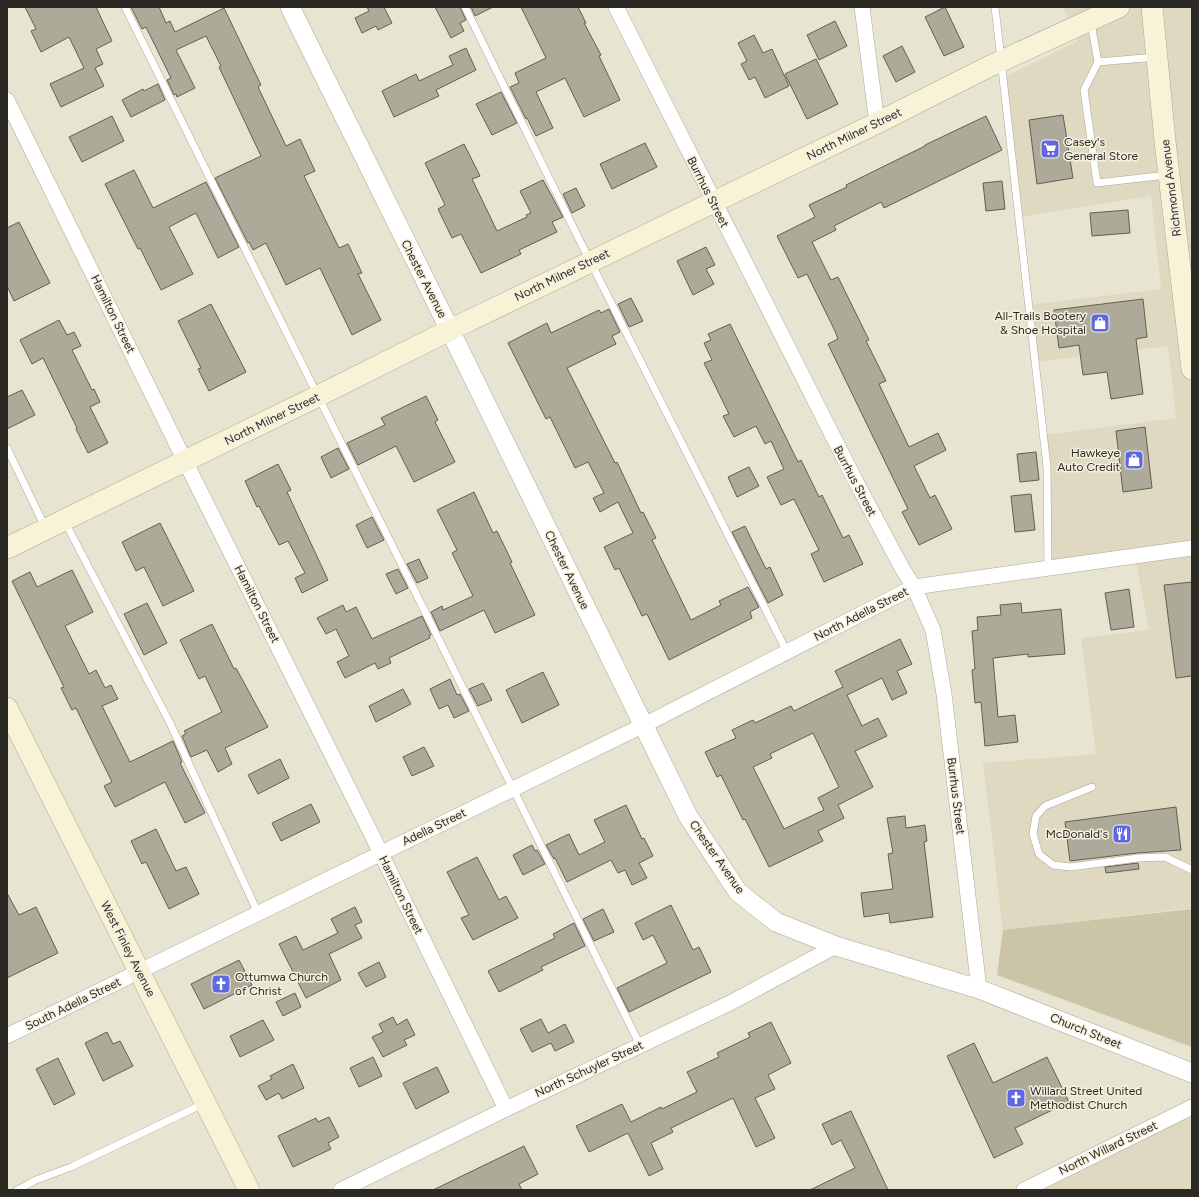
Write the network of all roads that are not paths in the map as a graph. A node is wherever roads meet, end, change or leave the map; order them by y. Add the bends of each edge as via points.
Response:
1 (124, 7) edge
2 (290, 7) edge
3 (465, 7) edge
4 (616, 7) edge
5 (862, 7) edge
6 (995, 7) edge
7 (1119, 7) edge
8 (1152, 7) edge
9 (1090, 21) junction
10 (1157, 57) junction
11 (1000, 61) junction
12 (1098, 62) junction
13 (7, 100) edge
14 (877, 123) junction
15 (1169, 175) junction
16 (713, 202) junction
17 (591, 262) junction
18 (450, 330) junction
19 (1192, 369) edge
20 (318, 396) junction
21 (7, 448) edge
22 (185, 461) junction
23 (55, 524) junction
24 (7, 548) edge
25 (1192, 548) edge
26 (1048, 568) junction
27 (914, 587) junction
28 (787, 652) junction
29 (8, 711) edge
30 (644, 725) junction
31 (1092, 787) dead end
32 (513, 789) junction
33 (381, 853) junction
34 (1192, 870) edge
35 (258, 913) junction
36 (836, 946) junction
37 (139, 972) junction
38 (979, 989) junction
39 (7, 1036) edge
40 (640, 1045) junction
41 (1192, 1073) edge
42 (205, 1103) junction
43 (1192, 1107) edge
44 (506, 1109) junction
45 (17, 1190) edge
46 (249, 1190) edge
47 (341, 1190) edge
48 (1024, 1190) edge

1 - 20 lane
2 - 18 street, Chester Avenue
3 - 17 lane
4 - 16 street, Burrhus Street
5 - 14 street
6 - 11 lane
7 - 9 main road, North Milner Street
8 - 10 main road, Richmond Avenue
9 - 11 main road, North Milner Street
9 - 12 lane
10 - 12 lane
10 - 15 main road, Richmond Avenue
11 - 14 main road, North Milner Street
11 - 26 lane via 1047,467
12 - 15 lane via 1084,90 1097,183
13 - 22 street, Hamilton Street
14 - 16 main road, North Milner Street
15 - 19 main road, Richmond Avenue
16 - 17 main road, North Milner Street
16 - 27 street, Burrhus Street via 855,480
17 - 18 main road, North Milner Street
17 - 28 lane
18 - 20 main road, North Milner Street
18 - 30 street, Chester Avenue
20 - 22 main road, North Milner Street
20 - 32 lane
21 - 23 lane
22 - 23 main road, North Milner Street
22 - 33 street, Hamilton Street
23 - 24 main road, North Milner Street
23 - 35 lane via 170,723
25 - 26 street, North Adella Street
26 - 27 street, North Adella Street
27 - 28 street, North Adella Street
27 - 38 street, Burrhus Street via 933,630 941,678
28 - 30 street, North Adella Street
29 - 37 main road, West Finley Avenue
30 - 32 street, Adella Street
30 - 36 street, Chester Avenue via 688,816 738,892 776,922
31 - 34 lane via 1045,806 1036,816 1033,834 1039,854 1053,865 1071,867 1165,857
32 - 33 street, Adella Street
32 - 40 lane
33 - 35 street, Adella Street
33 - 44 street, Hamilton Street
35 - 37 street, Adella Street
36 - 38 street, Chester Avenue
36 - 40 street, North Schuyler Street via 730,1003
37 - 39 street, South Adella Street
37 - 42 main road, West Finley Avenue
38 - 41 street, Church Street
40 - 44 street, North Schuyler Street
42 - 45 lane
42 - 46 main road, West Finley Avenue
43 - 48 street, North Willard Street
44 - 47 street, North Schuyler Street

